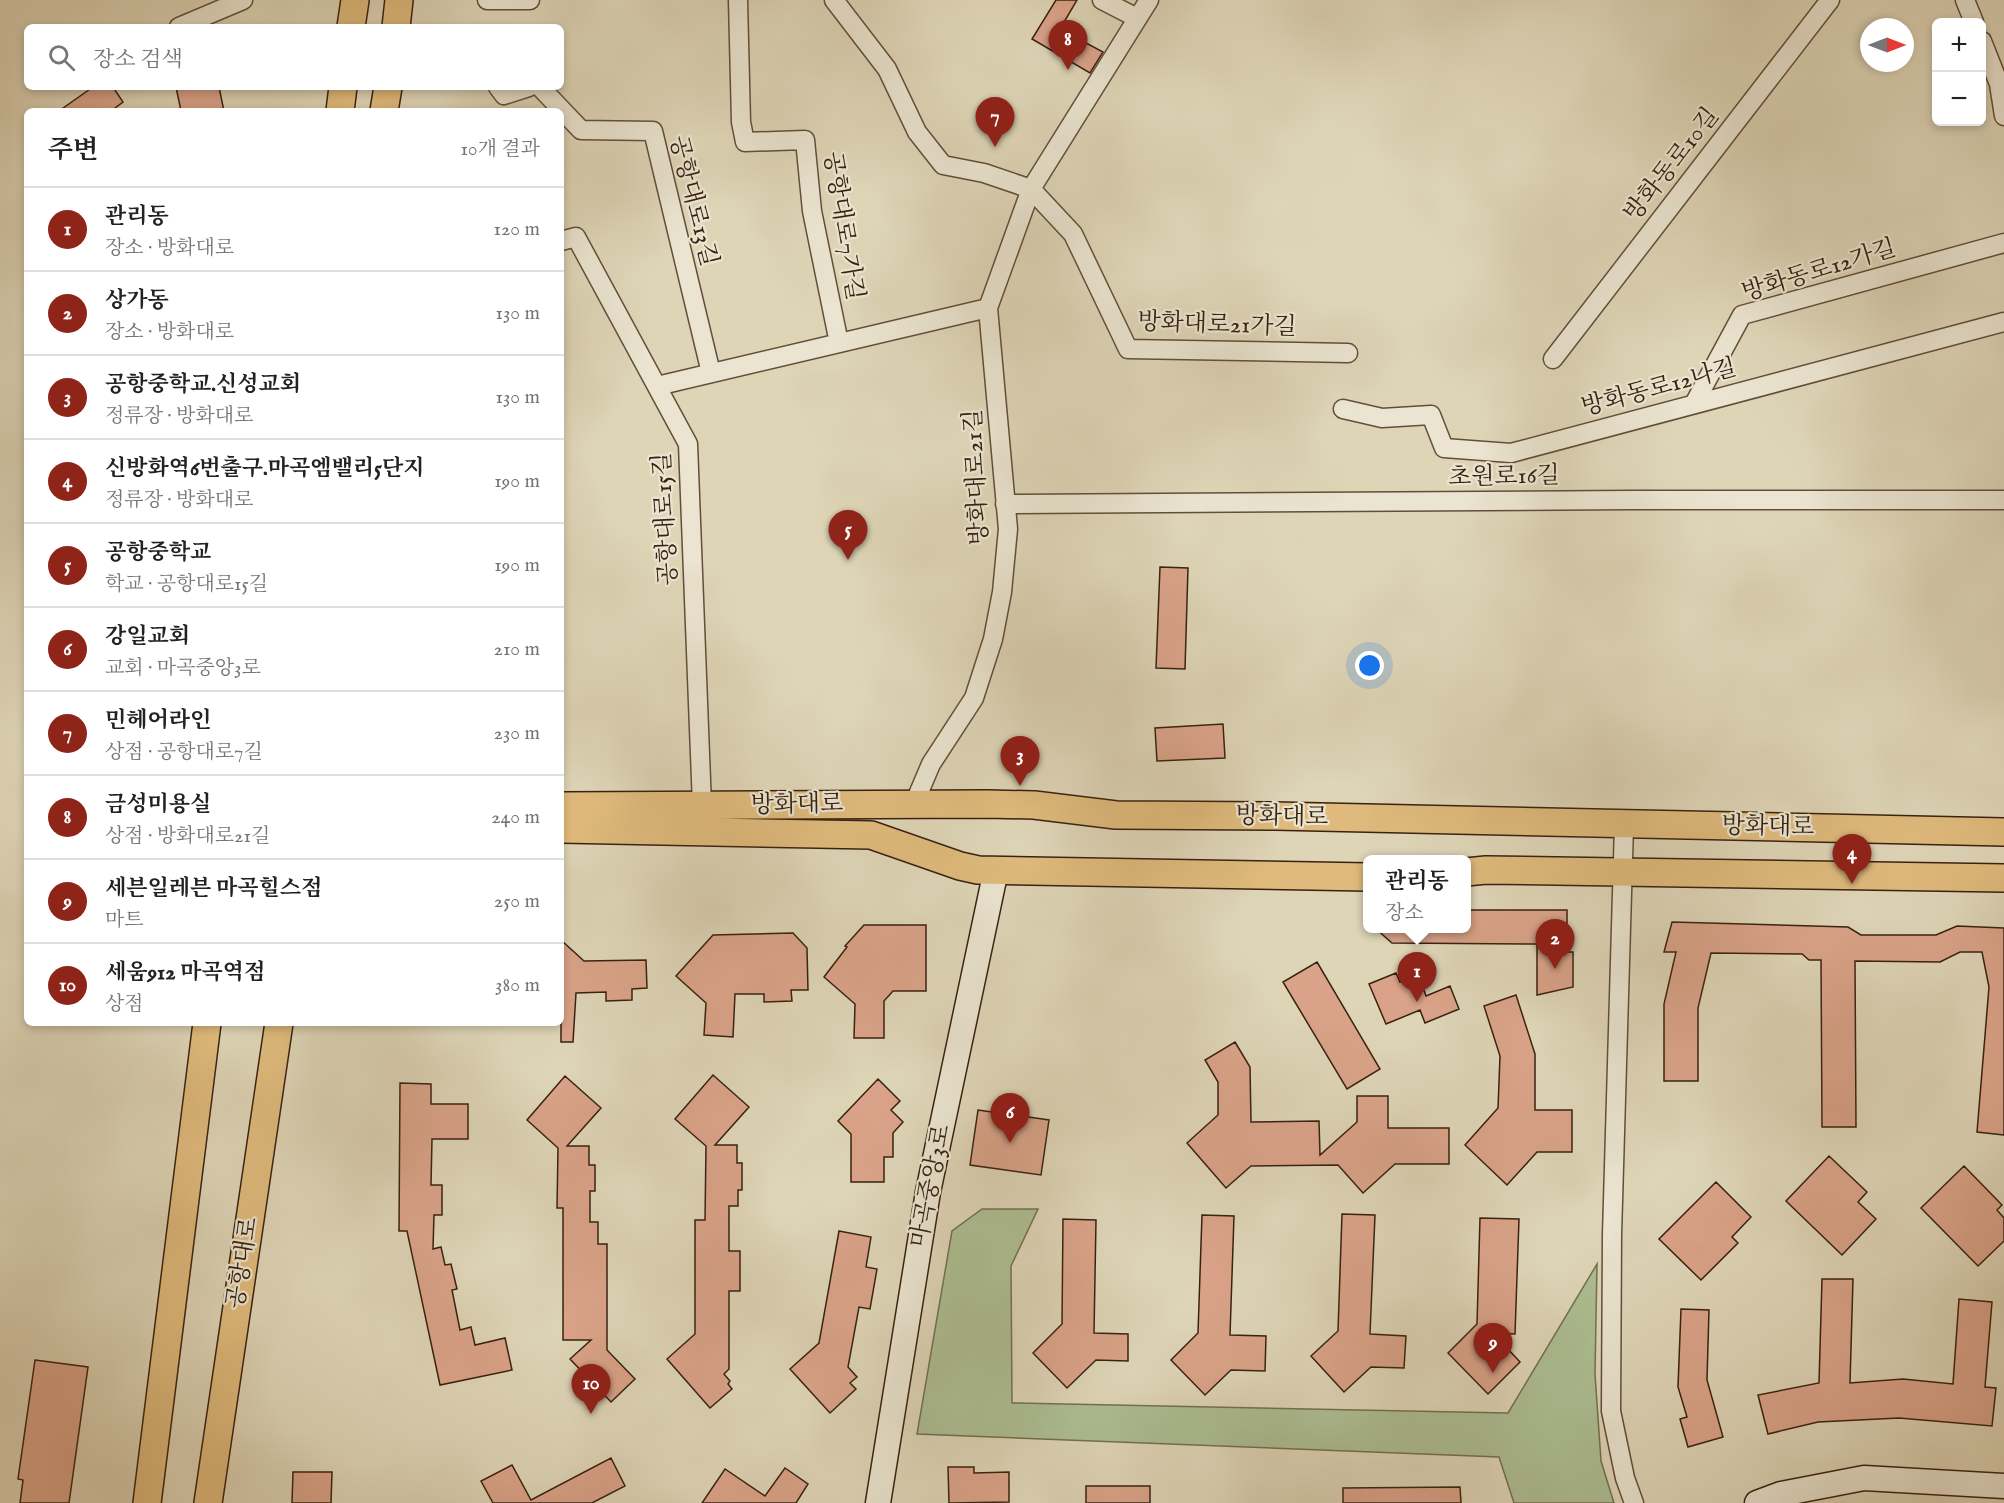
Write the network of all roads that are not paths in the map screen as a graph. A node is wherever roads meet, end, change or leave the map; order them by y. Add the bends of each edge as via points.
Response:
1 (243, 0) edge
2 (355, 0) edge
3 (399, 0) edge
4 (487, 0) edge
5 (530, 0) edge
6 (738, 0) edge
7 (834, 0) edge
8 (1102, 0) edge
9 (1149, 0) edge
10 (1830, 0) edge
11 (1965, 0) edge
12 (220, 4) edge
13 (1137, 18) junction
14 (1972, 18) edge
15 (184, 24) edge
16 (351, 24) edge
17 (396, 24) edge
18 (1986, 50) edge
19 (343, 90) edge
20 (388, 90) edge
21 (500, 90) edge
22 (520, 90) edge
23 (543, 90) edge
24 (340, 108) edge
25 (384, 108) edge
26 (560, 108) edge
27 (564, 112) edge
28 (2004, 116) edge
29 (1031, 189) junction
30 (564, 240) edge
31 (2004, 243) edge
32 (988, 308) junction
33 (2004, 322) edge
34 (839, 343) junction
35 (1348, 353) dead end
36 (1553, 359) dead end
37 (711, 374) junction
38 (657, 386) junction
39 (1694, 404) junction
40 (1343, 409) dead end
41 (2004, 500) edge
42 (1005, 504) junction
43 (914, 804) junction
44 (564, 806) edge
45 (702, 806) junction
46 (1624, 825) junction
47 (564, 829) edge
48 (2004, 831) edge
49 (996, 870) junction
50 (1622, 871) junction
51 (1471, 872) edge
52 (1363, 877) edge
53 (2004, 878) edge
54 (207, 1026) edge
55 (279, 1026) edge
56 (2004, 1486) edge
57 (147, 1503) edge
58 (207, 1503) edge
59 (878, 1503) edge
60 (1634, 1503) edge
61 (1757, 1503) edge

1 - 12 street
2 - 16 main road
3 - 17 main road
4 - 5 street
6 - 34 street, 공항대로7가길 via 741,122 745,142 805,140 812,211
7 - 29 street via 887,69 917,132 944,165 984,172
8 - 13 street
9 - 13 street, 방화대로21길
10 - 36 street, 방화동로10길
11 - 14 street
12 - 15 street
13 - 29 street, 방화대로21길
18 - 28 street via 1999,84
19 - 24 main road
20 - 25 main road
21 - 22 street via 504,95
23 - 26 street, 공항대로13길
27 - 37 street, 공항대로13길 via 581,130 653,131
29 - 32 street, 방화대로21길
29 - 35 street, 방화대로21가길 via 1073,234 1128,349
30 - 38 street, 공항대로15길 via 576,237
31 - 39 street, 방화동로12가길 via 1742,315
32 - 34 street
32 - 42 street, 방화대로21길
33 - 39 street, 방화동로12나길
34 - 37 street
37 - 38 street
38 - 45 street, 공항대로15길 via 688,444
39 - 40 street, 방화동로12나길 via 1511,453 1444,448 1431,415 1382,418
41 - 42 street, 초원로16길
42 - 43 street, 방화대로21길 via 1008,528 993,639 974,698 931,764
43 - 45 main road, 방화대로
43 - 46 main road, 방화대로 via 1034,805 1116,815
44 - 45 main road, 방화대로
46 - 48 main road, 방화대로
46 - 50 street
47 - 49 main road, 방화대로 via 871,835 960,866
49 - 52 main road, 방화대로
49 - 59 street, 마곡중앙3로 via 928,1192
50 - 51 main road, 방화대로
50 - 53 main road, 방화대로
50 - 60 street via 1611,1411
54 - 57 main road
55 - 58 main road, 공항대로
56 - 61 street via 1864,1478 1781,1494

